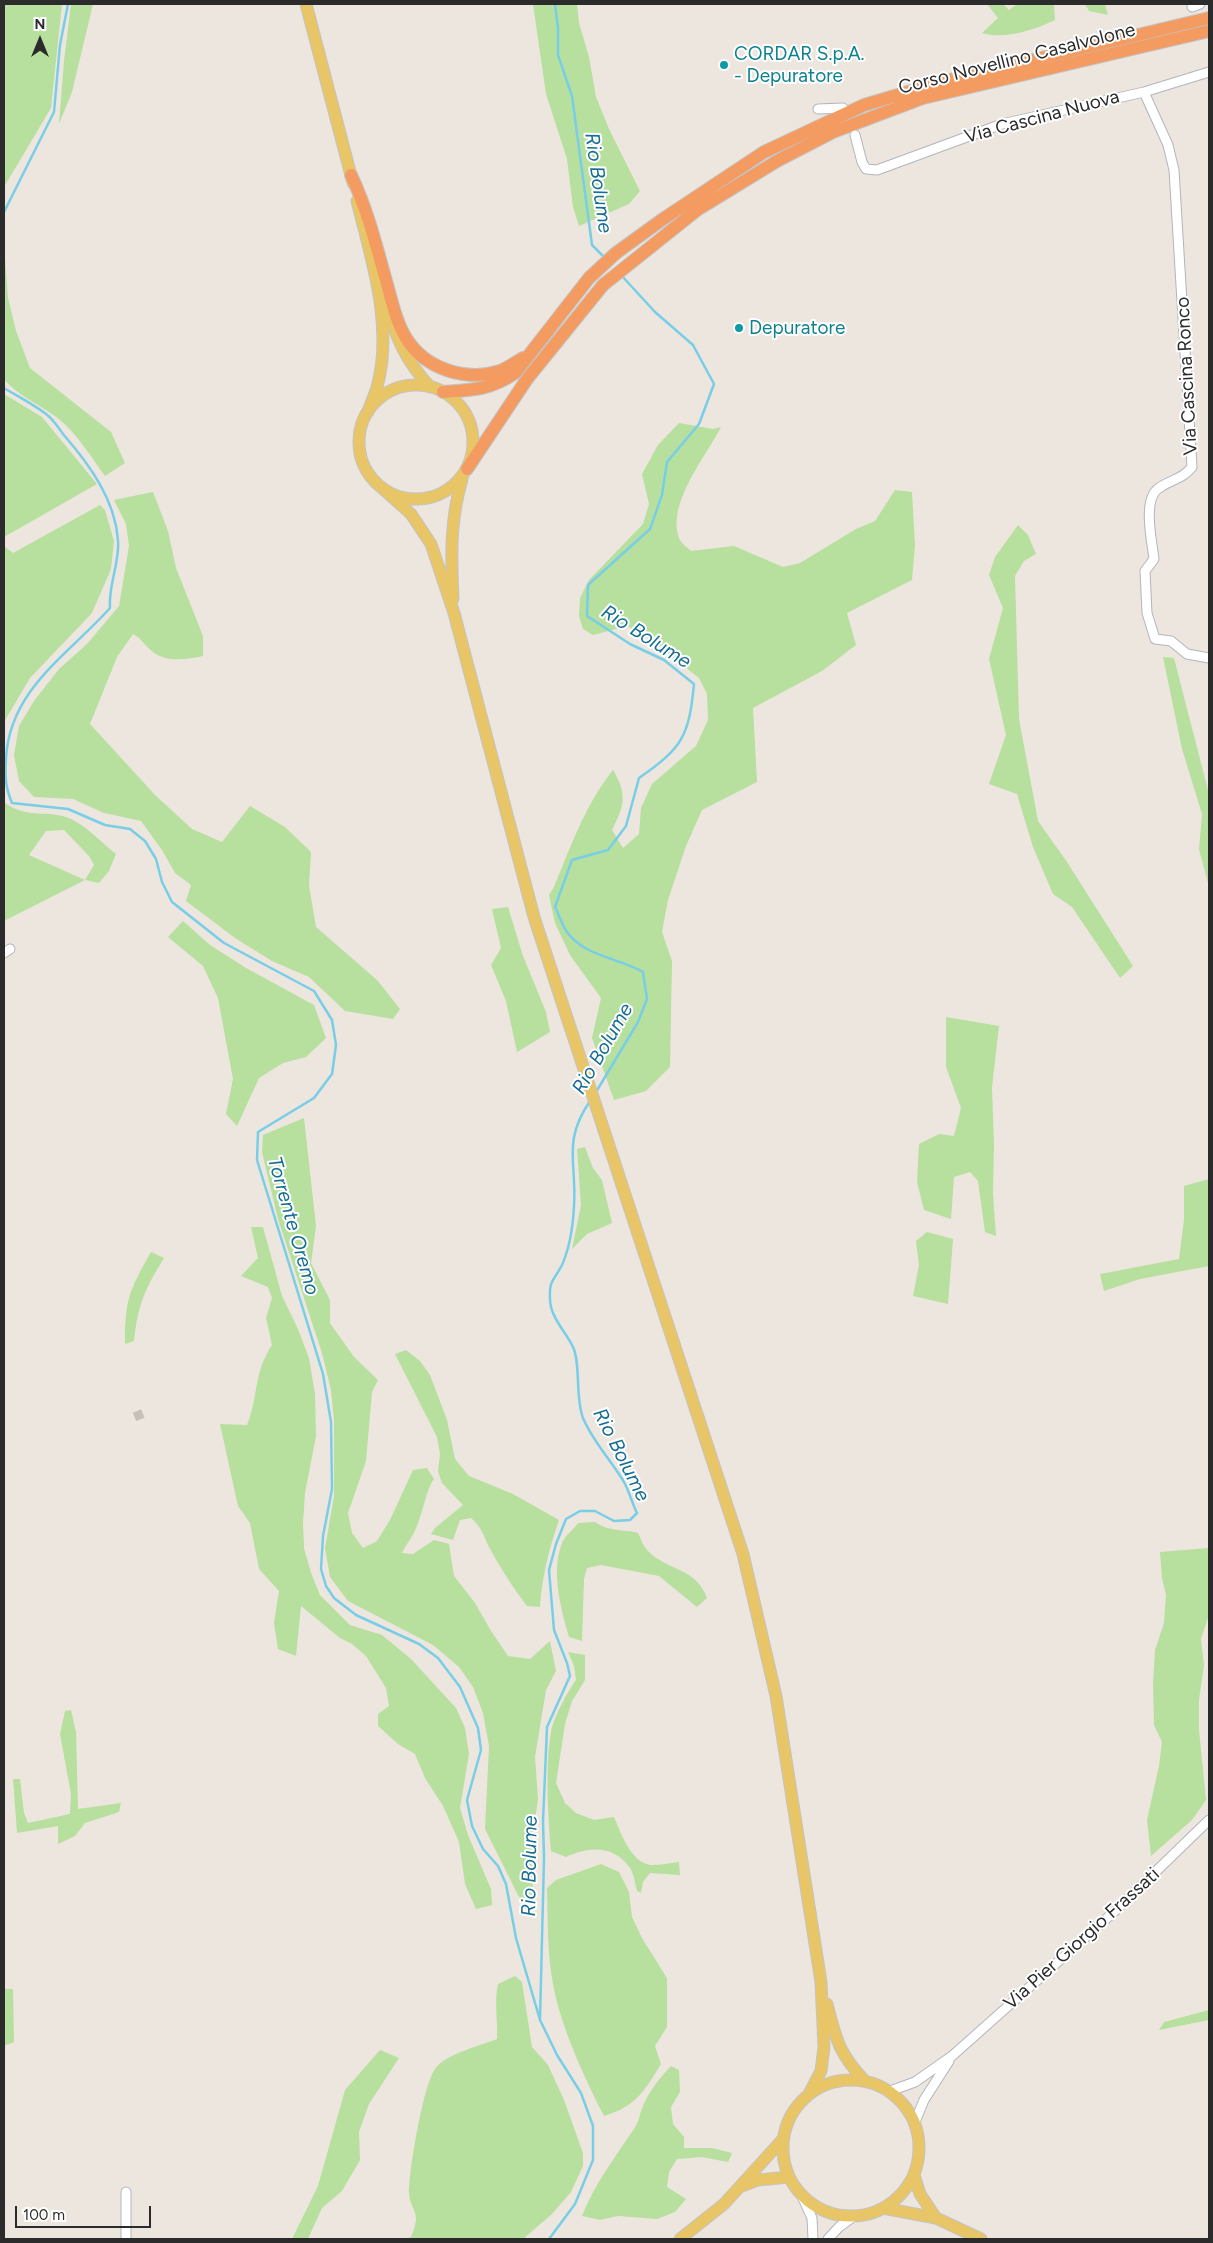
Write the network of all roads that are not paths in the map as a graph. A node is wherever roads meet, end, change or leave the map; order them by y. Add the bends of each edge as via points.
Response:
1 (306, 4) edge
2 (1209, 18) edge
3 (1209, 31) edge
4 (1209, 72) edge
5 (1144, 92) junction
6 (843, 108) dead end
7 (818, 109) dead end
8 (855, 135) dead end
9 (351, 175) junction
10 (368, 247) junction
11 (530, 354) junction
12 (437, 389) junction
13 (368, 412) junction
14 (465, 473) junction
15 (382, 488) junction
16 (454, 613) junction
17 (1209, 658) edge
18 (1209, 1820) edge
19 (821, 1982) junction
20 (952, 2056) junction
21 (865, 2081) junction
22 (890, 2091) junction
23 (809, 2094) junction
24 (915, 2122) junction
25 (783, 2139) junction
26 (914, 2175) junction
27 (789, 2176) junction
28 (738, 2188) junction
29 (126, 2192) dead end
30 (801, 2194) junction
31 (883, 2208) junction
32 (854, 2216) junction
33 (936, 2218) junction
34 (126, 2239) edge
35 (680, 2239) edge
36 (813, 2239) edge
37 (828, 2239) edge
38 (981, 2239) edge

1 - 9 main road
2 - 11 highway, Corso Novellino Casalvolone via 945,81 864,105 764,152 616,253 589,278
3 - 14 highway, Corso Novellino Casalvolone via 922,98 833,132 778,161 697,210 603,285 527,379
4 - 5 street, Via Cascina Nuova
5 - 8 street, Via Cascina Nuova via 1002,124 877,170 866,169
5 - 17 street, Via Cascina Ronco via 1168,145 1174,170 1192,467 1186,475 1157,488 1148,503 1154,559 1146,571 1147,613 1155,640 1171,641 1187,654
6 - 7 street
9 - 10 main road
9 - 11 highway via 366,207 395,314 406,338 424,359 450,371 477,375 503,370
10 - 12 main road via 397,340 416,371
10 - 13 main road via 379,302 383,345 379,383
11 - 12 highway, Corso Novellino Casalvolone via 515,373 485,389
12 - 13 main road via 409,386 389,392
12 - 14 main road via 455,400 471,425 473,448
13 - 15 main road via 359,439 360,453 368,472
14 - 15 main road via 452,487 424,499 402,497
14 - 16 main road via 454,507 450,543
15 - 16 main road via 411,514 430,544
16 - 19 main road via 532,907 743,1554 776,1696
18 - 20 street, Via Pier Giorgio Frassati via 1115,1911
19 - 21 main road via 837,2042 848,2064
19 - 23 main road via 824,2047 821,2071
20 - 22 street, Via Pier Giorgio Frassati via 915,2082
20 - 24 street, Via Pier Giorgio Frassati via 924,2100
21 - 22 main road
21 - 23 main road via 845,2080 826,2084
22 - 24 main road
23 - 25 main road via 796,2107
24 - 26 main road via 919,2158
25 - 27 main road
25 - 28 main road
26 - 31 main road via 901,2194
26 - 33 main road via 920,2194
27 - 28 main road via 758,2180
27 - 30 main road
28 - 35 main road via 724,2204
29 - 34 street
30 - 32 main road via 816,2207
30 - 36 street via 812,2218
31 - 32 main road
31 - 33 main road
32 - 37 street
33 - 38 main road

